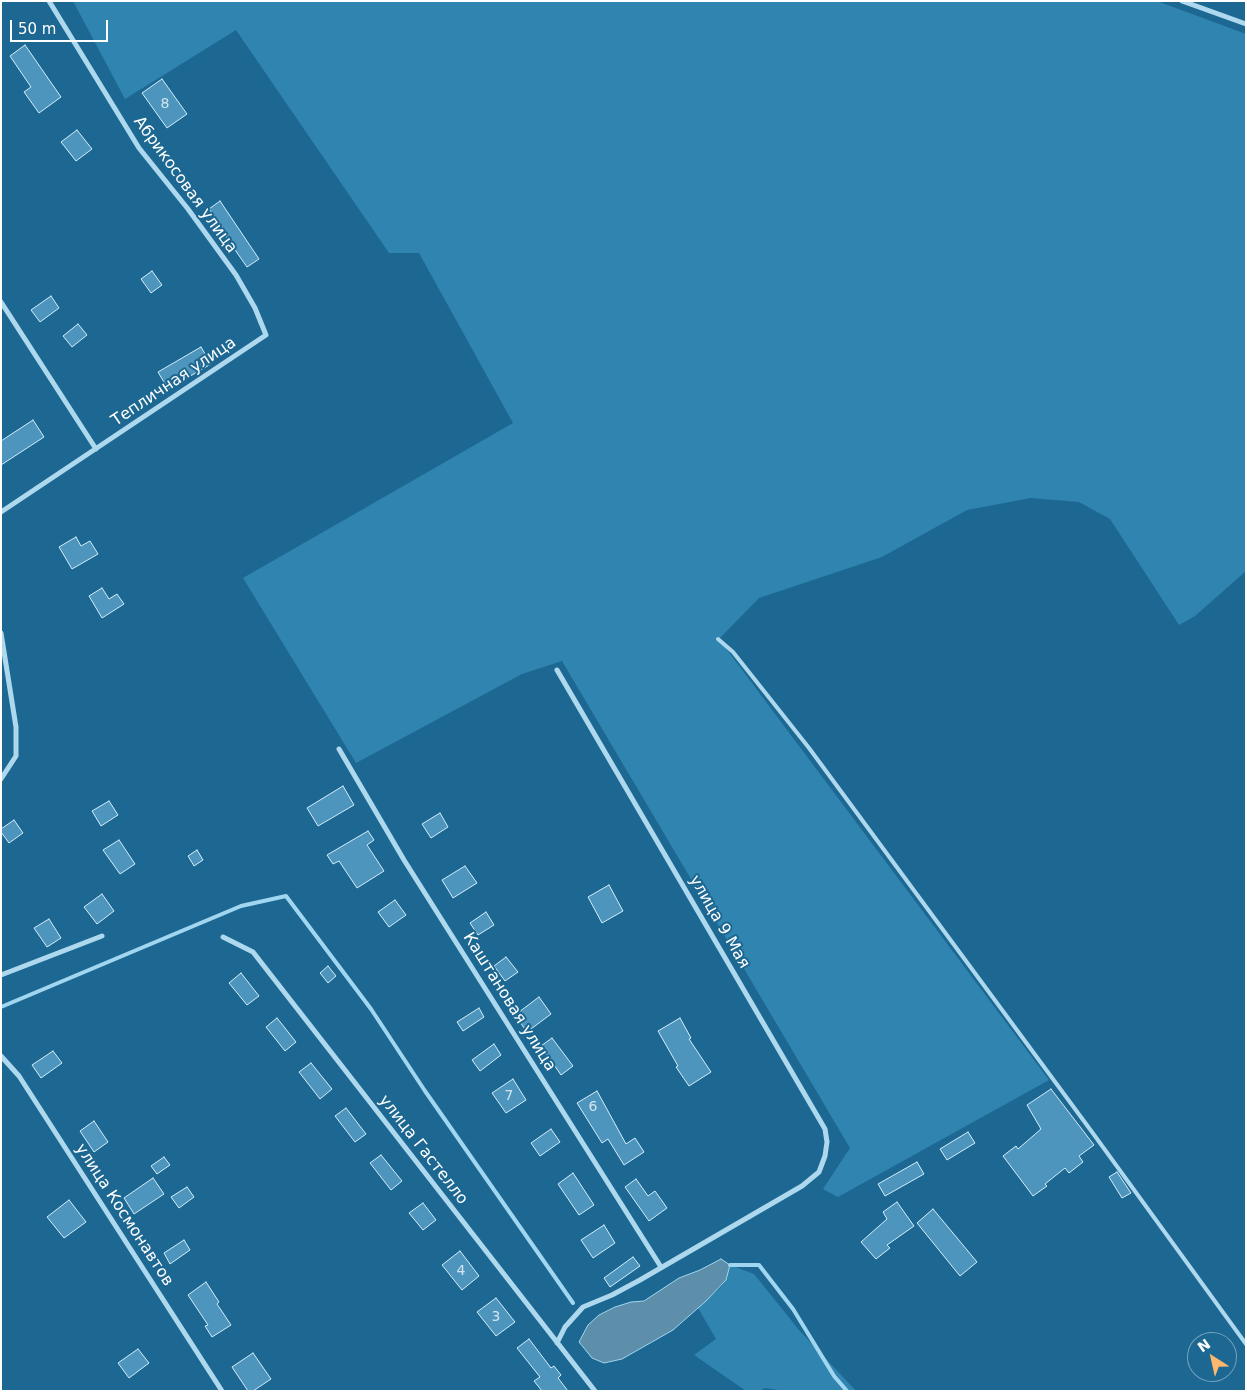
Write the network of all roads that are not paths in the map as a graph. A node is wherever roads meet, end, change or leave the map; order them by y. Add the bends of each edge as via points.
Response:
1 (49, 1) edge
2 (1182, 1) edge
3 (1246, 24) edge
4 (1, 302) edge
5 (266, 335) joint
6 (96, 449) junction
7 (1, 512) edge
8 (1, 634) edge
9 (718, 639) dead end
10 (557, 670) dead end
11 (338, 749) dead end
12 (1, 779) edge
13 (102, 936) dead end
14 (223, 937) dead end
15 (1, 975) edge
16 (1, 1056) edge
17 (661, 1268) junction
18 (557, 1343) junction
19 (1246, 1344) edge
20 (222, 1391) edge
21 (595, 1391) edge

1 - 5 street, Абрикосовая улица via 139,148 236,275
2 - 3 street
4 - 6 street
5 - 6 street, Тепличная улица
6 - 7 street, Тепличная улица
8 - 12 street via 16,727 16,756
9 - 19 lane via 733,652 809,748
10 - 17 street, улица 9 Мая via 825,1129 827,1142 819,1172 802,1186
11 - 17 street, Каштановая улица via 404,860
13 - 15 street
14 - 18 street, улица Гастелло via 253,952
16 - 20 street, улица Космонавтов via 19,1076
17 - 18 street, улица 9 Мая via 583,1307 565,1326
18 - 21 street, улица Гастелло

